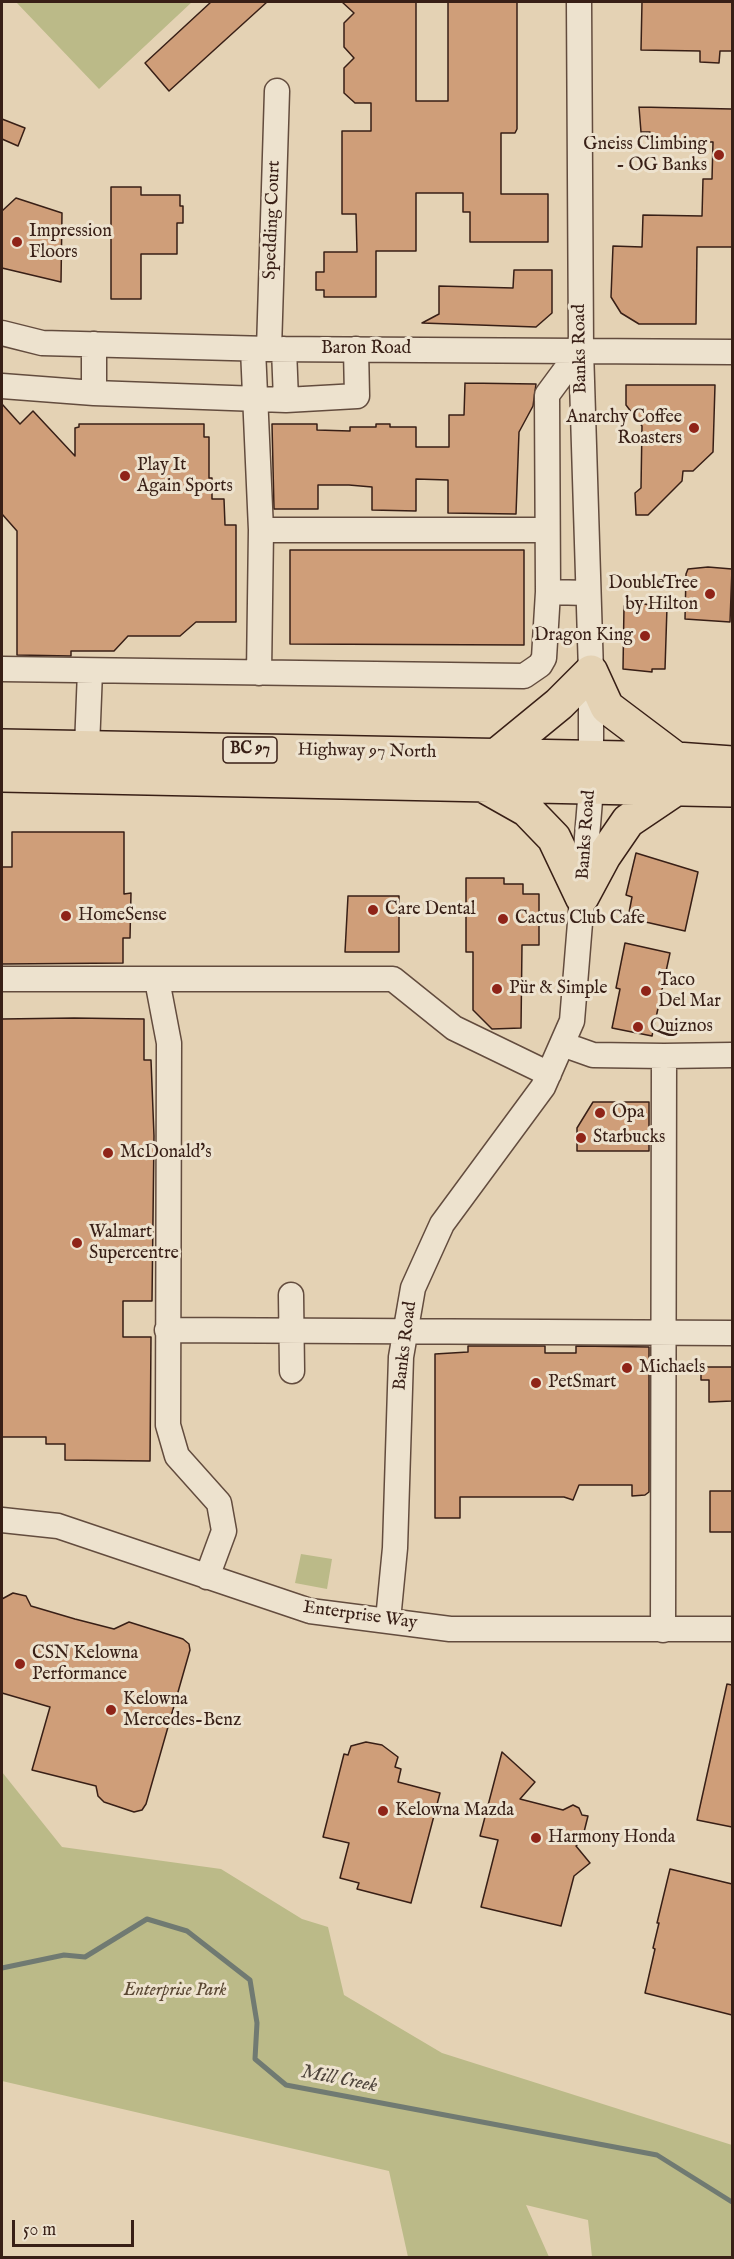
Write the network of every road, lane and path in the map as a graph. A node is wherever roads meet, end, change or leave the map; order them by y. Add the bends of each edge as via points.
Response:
1 (579, 2) edge
2 (277, 92) dead end
3 (2, 333) edge
4 (94, 344) junction
5 (269, 349) junction
6 (356, 349) junction
7 (581, 349) junction
8 (732, 352) edge
9 (2, 386) edge
10 (94, 393) junction
11 (255, 398) junction
12 (285, 400) junction
13 (547, 448) junction
14 (583, 449) junction
15 (585, 526) junction
16 (547, 527) junction
17 (261, 530) junction
18 (548, 591) junction
19 (588, 593) junction
20 (2, 669) edge
21 (90, 671) junction
22 (591, 672) junction
23 (259, 673) junction
24 (2, 746) edge
25 (87, 747) junction
26 (498, 754) junction
27 (732, 763) edge
28 (591, 773) junction
29 (675, 774) junction
30 (2, 775) edge
31 (484, 785) junction
32 (732, 790) edge
33 (582, 897) junction
34 (2, 979) edge
35 (158, 980) junction
36 (562, 1044) junction
37 (732, 1055) edge
38 (664, 1056) junction
39 (549, 1074) junction
40 (291, 1295) dead end
41 (167, 1330) junction
42 (292, 1331) junction
43 (404, 1332) junction
44 (732, 1333) edge
45 (663, 1334) junction
46 (292, 1371) dead end
47 (2, 1520) edge
48 (207, 1577) junction
49 (388, 1620) junction
50 (732, 1629) edge
51 (663, 1630) junction

1 - 7 street, Banks Road
2 - 5 street, Spedding Court
3 - 4 street, Baron Road via 42,342
4 - 5 street, Baron Road
4 - 10 street
5 - 6 street, Baron Road
5 - 11 street via 253,387
5 - 12 street
6 - 7 street, Baron Road
6 - 12 street via 357,396
7 - 8 street, Baron Road
7 - 13 street via 547,395
7 - 14 street, Banks Road
9 - 10 street
10 - 11 street
11 - 12 street
11 - 17 street
13 - 14 street
13 - 16 street
14 - 15 street, Banks Road
15 - 16 street
15 - 19 street, Banks Road
16 - 17 street
16 - 18 street
17 - 23 street
18 - 19 street
18 - 23 street via 544,658 524,676
19 - 22 street, Banks Road
20 - 21 street
21 - 23 street
21 - 25 street
22 - 26 highway
22 - 28 street, Banks Road
22 - 29 highway via 607,707
24 - 25 highway, Highway 97 North / BC 97
25 - 26 highway, Highway 97 North / BC 97
26 - 28 highway, Highway 97 North / BC 97
27 - 29 highway, Highway 97 North / BC 97
28 - 29 highway, Highway 97 North / BC 97
28 - 31 highway, Highway 97 North / BC 97
28 - 33 street, Banks Road
29 - 32 highway, Highway 97 North / BC 97
29 - 33 highway via 628,821
30 - 31 highway, Highway 97 North / BC 97
31 - 33 highway via 527,810 554,838
33 - 36 street, Banks Road via 572,1021
34 - 35 street
35 - 39 street via 393,979 454,1028
35 - 41 street via 169,1043
36 - 38 street via 594,1054
36 - 39 street, Banks Road
37 - 38 street
38 - 45 street
39 - 43 street, Banks Road via 442,1224 413,1288
40 - 42 street
41 - 42 street
41 - 48 street via 168,1425 177,1456 219,1503 224,1531
42 - 43 street
42 - 46 street
43 - 45 street
43 - 49 street, Banks Road
44 - 45 street
45 - 51 street
47 - 48 street, Enterprise Way via 58,1527
48 - 49 street, Enterprise Way via 310,1611
49 - 51 street, Enterprise Way via 450,1629
50 - 51 street, Enterprise Way

